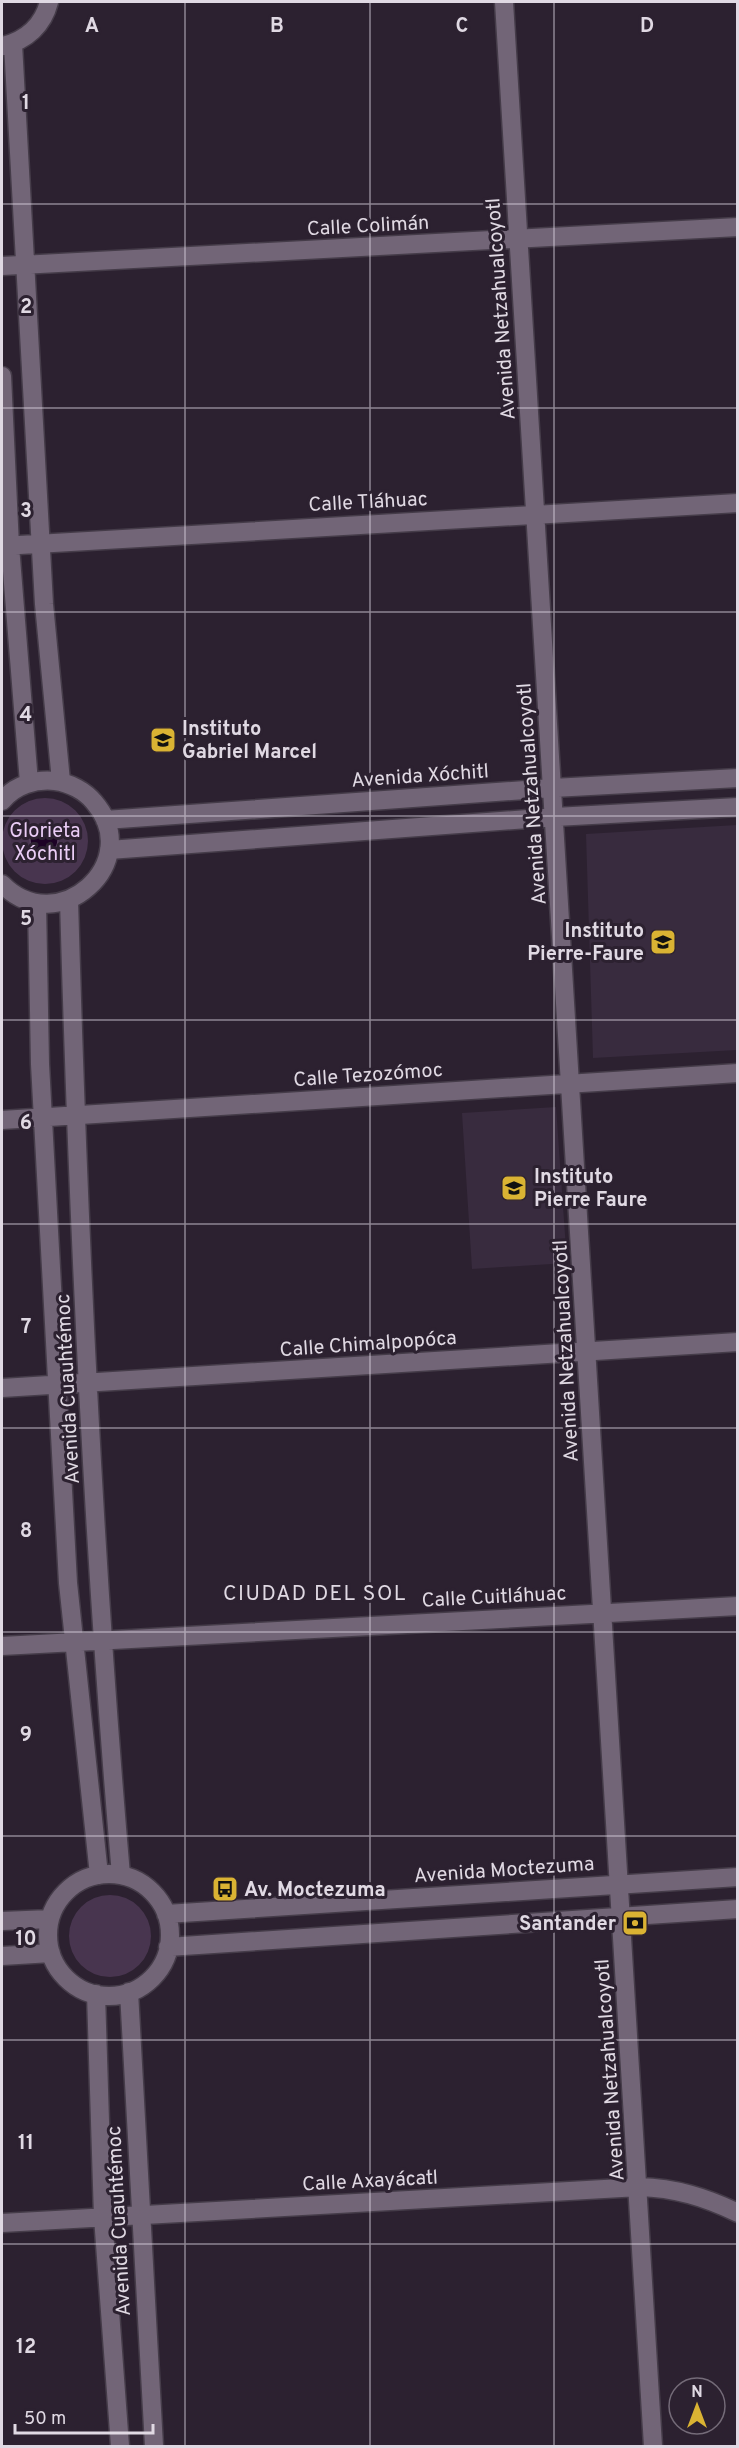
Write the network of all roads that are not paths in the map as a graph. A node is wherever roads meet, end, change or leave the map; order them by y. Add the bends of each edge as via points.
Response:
1 (49, 2) edge
2 (59, 2) edge
3 (504, 2) edge
4 (7, 45) edge
5 (738, 227) edge
6 (519, 240) junction
7 (25, 265) junction
8 (2, 266) edge
9 (2, 376) edge
10 (738, 503) edge
11 (536, 514) junction
12 (41, 544) junction
13 (6, 546) edge
14 (738, 778) edge
15 (61, 782) junction
16 (29, 783) junction
17 (553, 788) junction
18 (2, 801) edge
19 (738, 807) edge
20 (555, 817) junction
21 (105, 820) junction
22 (109, 850) junction
23 (2, 884) edge
24 (69, 900) junction
25 (37, 903) junction
26 (738, 1073) edge
27 (571, 1082) junction
28 (75, 1117) junction
29 (43, 1119) junction
30 (2, 1120) edge
31 (738, 1342) edge
32 (588, 1351) junction
33 (90, 1383) junction
34 (57, 1385) junction
35 (2, 1388) edge
36 (738, 1606) edge
37 (603, 1612) junction
38 (104, 1641) junction
39 (72, 1642) junction
40 (2, 1646) edge
41 (99, 1875) junction
42 (120, 1875) junction
43 (738, 1877) edge
44 (620, 1884) junction
45 (738, 1909) edge
46 (166, 1914) junction
47 (622, 1916) junction
48 (50, 1919) junction
49 (2, 1921) edge
50 (168, 1947) junction
51 (51, 1953) junction
52 (2, 1956) edge
53 (129, 1992) junction
54 (96, 1994) junction
55 (639, 2187) junction
56 (738, 2213) edge
57 (140, 2215) junction
58 (103, 2217) junction
59 (2, 2223) edge
60 (120, 2446) edge
61 (154, 2446) edge
62 (653, 2446) edge

1 - 2 street
1 - 4 street via 36,28
3 - 6 street, Avenida Netzahualcoyotl
4 - 7 street
5 - 6 street, Calle Colimán
6 - 7 street, Calle Colimán
6 - 11 street, Avenida Netzahualcoyotl
7 - 8 street, Calle Colimán
7 - 12 street
9 - 13 street
10 - 11 street, Calle Tláhuac
11 - 12 street, Calle Tláhuac
11 - 17 street, Avenida Netzahualcoyotl
12 - 13 street, Calle Tláhuac
12 - 15 street
13 - 16 street
14 - 17 street, Avenida Xóchitl
15 - 16 street
15 - 21 street via 93,800
16 - 18 street via 16,788
17 - 20 street, Avenida Netzahualcoyotl
17 - 21 street, Avenida Xóchitl
19 - 20 street
20 - 22 street
20 - 27 street, Avenida Netzahualcoyotl
21 - 22 street
22 - 24 street via 96,880
23 - 25 street via 16,896
24 - 25 street
24 - 28 street, Avenida Cuauhtémoc
25 - 29 street, Avenida Cuauhtémoc
26 - 27 street, Calle Tezozómoc
27 - 28 street, Calle Tezozómoc
27 - 32 street, Avenida Netzahualcoyotl
28 - 29 street, Calle Tezozómoc
28 - 33 street, Avenida Cuauhtémoc
29 - 30 street, Calle Tezozómoc
29 - 34 street, Avenida Cuauhtémoc
31 - 32 street, Calle Chimalpopóca
32 - 33 street, Calle Chimalpopóca
32 - 37 street, Avenida Netzahualcoyotl
33 - 34 street, Calle Chimalpopóca
33 - 38 street, Avenida Cuauhtémoc
34 - 35 street, Calle Chimalpopóca
34 - 39 street, Avenida Cuauhtémoc
36 - 37 street, Calle Cuitláhuac
37 - 38 street, Calle Cuitláhuac
37 - 44 street, Avenida Netzahualcoyotl
38 - 39 street, Calle Cuitláhuac
38 - 42 street, Avenida Cuauhtémoc
39 - 40 street, Calle Cuitláhuac
39 - 41 street, Avenida Cuauhtémoc
41 - 42 street
41 - 48 street via 68,1889
42 - 46 street via 138,1881 152,1892
43 - 44 street, Avenida Moctezuma
44 - 46 street, Avenida Moctezuma
44 - 47 street, Avenida Netzahualcoyotl
45 - 47 street
46 - 50 street
47 - 50 street
47 - 55 street, Avenida Netzahualcoyotl
48 - 49 street
48 - 51 street
50 - 53 street via 165,1959 150,1979
51 - 52 street
51 - 54 street via 68,1980
53 - 54 street
53 - 57 street, Avenida Cuauhtémoc
54 - 58 street, Avenida Cuauhtémoc
55 - 56 street, Calle Axayácatl via 687,2192
55 - 57 street, Calle Axayácatl
55 - 62 street, Avenida Netzahualcoyotl
57 - 58 street, Calle Axayácatl
57 - 61 street, Avenida Cuauhtémoc
58 - 59 street, Calle Axayácatl
58 - 60 street, Avenida Cuauhtémoc

